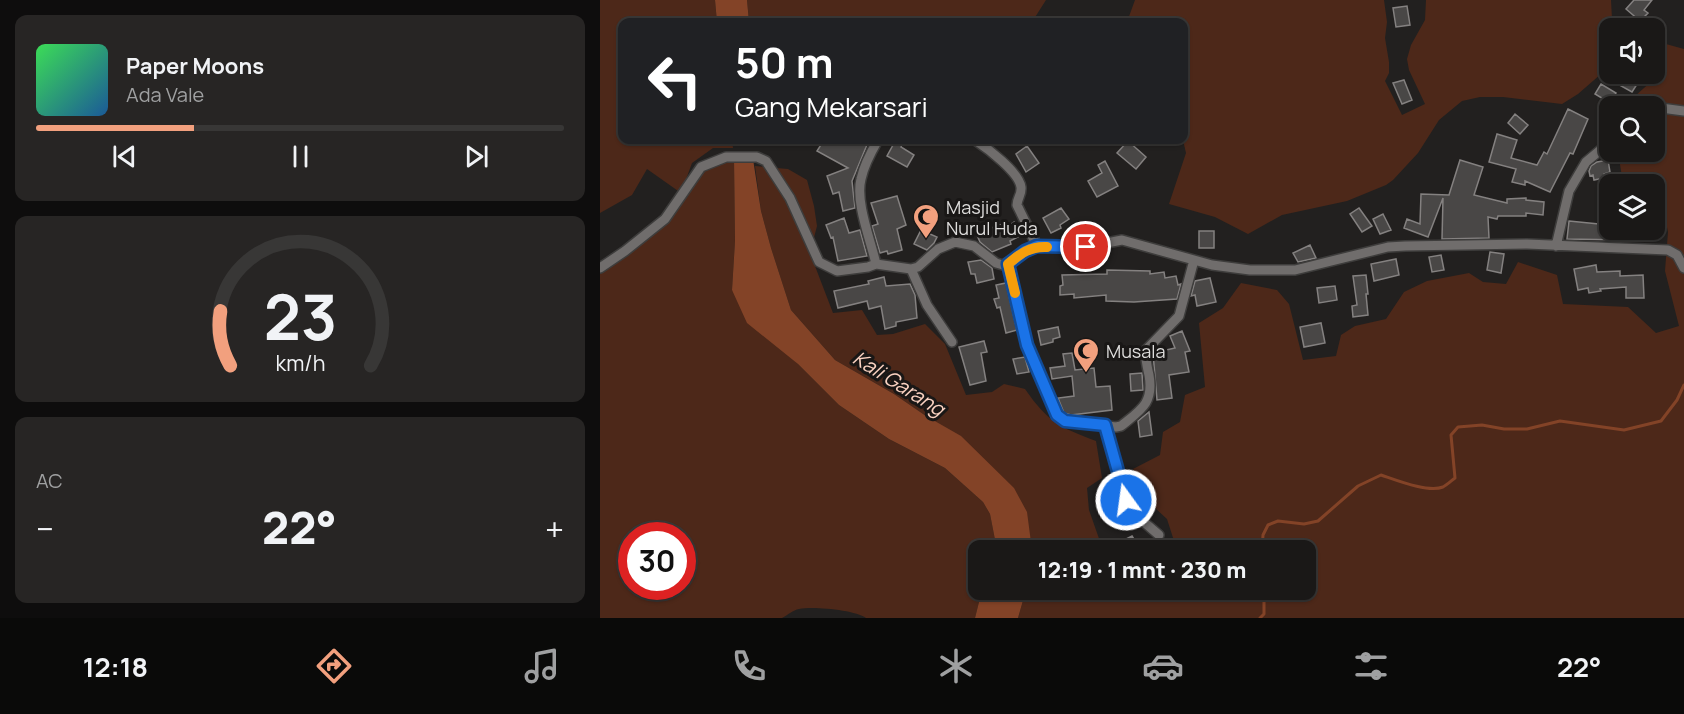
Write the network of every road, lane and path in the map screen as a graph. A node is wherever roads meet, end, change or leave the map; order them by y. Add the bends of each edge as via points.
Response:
1 (1665, 109) edge
2 (1684, 111) edge
3 (876, 144) edge
4 (981, 144) edge
5 (1599, 151) edge
6 (1037, 246) junction
7 (1556, 246) junction
8 (1194, 260) junction
9 (876, 264) junction
10 (1008, 264) junction
11 (600, 268) edge
12 (1684, 268) edge
13 (911, 269) junction
14 (952, 342) dead end
15 (1105, 425) junction
16 (1160, 535) dead end

1 - 2 street
3 - 9 street via 860,189
4 - 6 street via 1020,183 1017,206
5 - 7 street via 1586,162 1569,191
6 - 8 street via 1079,248 1122,240
6 - 10 street
7 - 8 street via 1388,247 1295,270 1250,270
7 - 12 street via 1668,250 1677,255
8 - 15 street via 1179,316 1146,350 1151,389 1145,406 1121,426
9 - 11 street via 837,271 822,264 766,161 757,157 726,157 701,167 665,219
9 - 13 street
10 - 13 street via 996,263 974,246 955,242
10 - 15 street via 1027,345 1057,415 1065,421
13 - 14 street via 927,305
15 - 16 street via 1130,510

